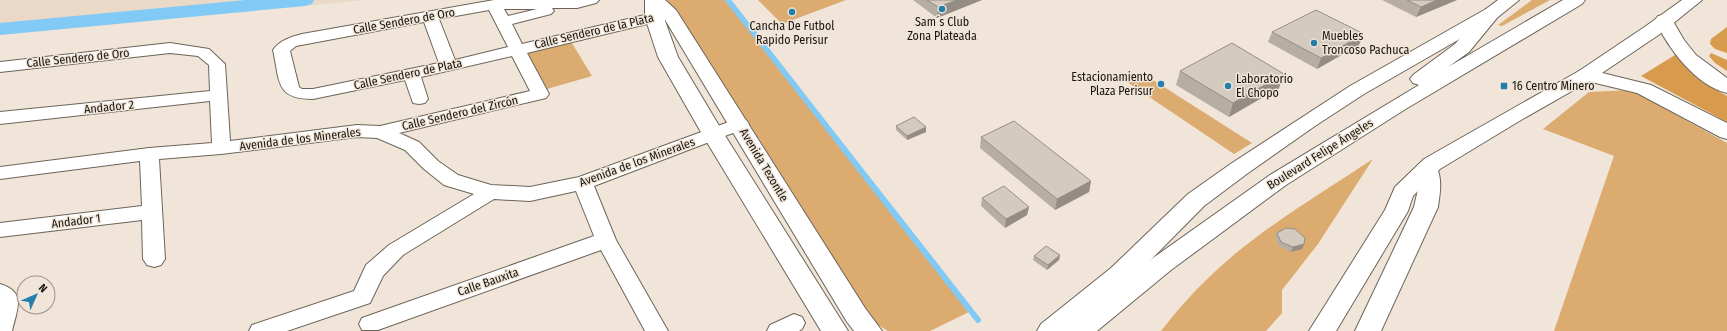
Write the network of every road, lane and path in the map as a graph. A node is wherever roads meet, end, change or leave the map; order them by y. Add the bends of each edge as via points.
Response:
1 (1510, 0) edge
2 (1576, 0) edge
3 (1693, 0) edge
4 (584, 1) edge
5 (494, 5) junction
6 (659, 8) edge
7 (1492, 13) junction
8 (430, 16) junction
9 (1664, 20) junction
10 (503, 22) junction
11 (518, 49) junction
12 (449, 66) junction
13 (0, 67) edge
14 (412, 74) junction
15 (1586, 75) junction
16 (1727, 87) edge
17 (298, 94) joint
18 (218, 95) junction
19 (419, 99) dead end
20 (1397, 106) junction
21 (0, 118) edge
22 (740, 124) junction
23 (380, 132) junction
24 (1727, 132) edge
25 (713, 134) junction
26 (221, 148) junction
27 (149, 154) junction
28 (1427, 168) junction
29 (0, 173) edge
30 (583, 183) junction
31 (491, 192) junction
32 (152, 212) junction
33 (0, 230) edge
34 (606, 240) junction
35 (154, 259) dead end
36 (0, 292) edge
37 (362, 297) junction
38 (372, 327) edge
39 (1064, 329) edge
40 (1, 331) edge
41 (260, 331) edge
42 (657, 331) edge
43 (835, 331) edge
44 (868, 331) edge
45 (1322, 331) edge
46 (1368, 331) edge

1 - 7 main road, Boulevard Felipe Ángeles
2 - 20 main road, Boulevard Felipe Ángeles
3 - 9 main road
4 - 5 street, Calle Sendero de Oro
4 - 10 street
5 - 8 street, Calle Sendero de Oro
5 - 10 street
6 - 11 street, Calle Sendero de la Plata
6 - 22 main road, Avenida Tezontle
6 - 25 main road via 668,57
7 - 20 main road via 1462,48 1422,77
7 - 39 main road, Boulevard Felipe Ángeles via 1357,90 1308,121 1196,200
8 - 12 street
8 - 17 street, Calle Sendero de Oro via 290,43 281,50 291,89
9 - 15 main road
9 - 16 main road via 1679,48 1698,68
10 - 11 street
11 - 12 street, Calle Sendero de Plata
11 - 23 street, Calle Sendero del Zircón via 540,94
12 - 14 street, Calle Sendero de Plata
13 - 18 street, Calle Sendero de Oro via 170,48 203,52 217,64
14 - 17 street, Calle Sendero de Plata via 313,94
14 - 19 street
15 - 24 main road via 1644,89
15 - 28 main road via 1514,114
18 - 21 street, Andador 2
18 - 26 street
20 - 39 main road, Boulevard Felipe Ángeles via 1278,180 1162,264
22 - 25 street, Avenida de los Minerales
22 - 44 main road, Avenida Tezontle
23 - 26 street, Avenida de los Minerales via 357,131
23 - 31 street, Avenida de los Minerales via 412,146 451,180
25 - 30 street, Avenida de los Minerales
25 - 43 main road
26 - 27 street, Avenida de los Minerales
27 - 29 street, Avenida de los Minerales
27 - 32 street
28 - 45 main road via 1403,193 1396,211
28 - 46 main road via 1430,185 1426,207
30 - 31 street, Avenida de los Minerales via 530,194
30 - 34 street
31 - 37 street via 396,250 374,271
32 - 33 street, Andador 1
32 - 35 street
34 - 38 street, Calle Bauxita
34 - 42 street
36 - 40 street via 8,298
37 - 38 street
37 - 41 street

